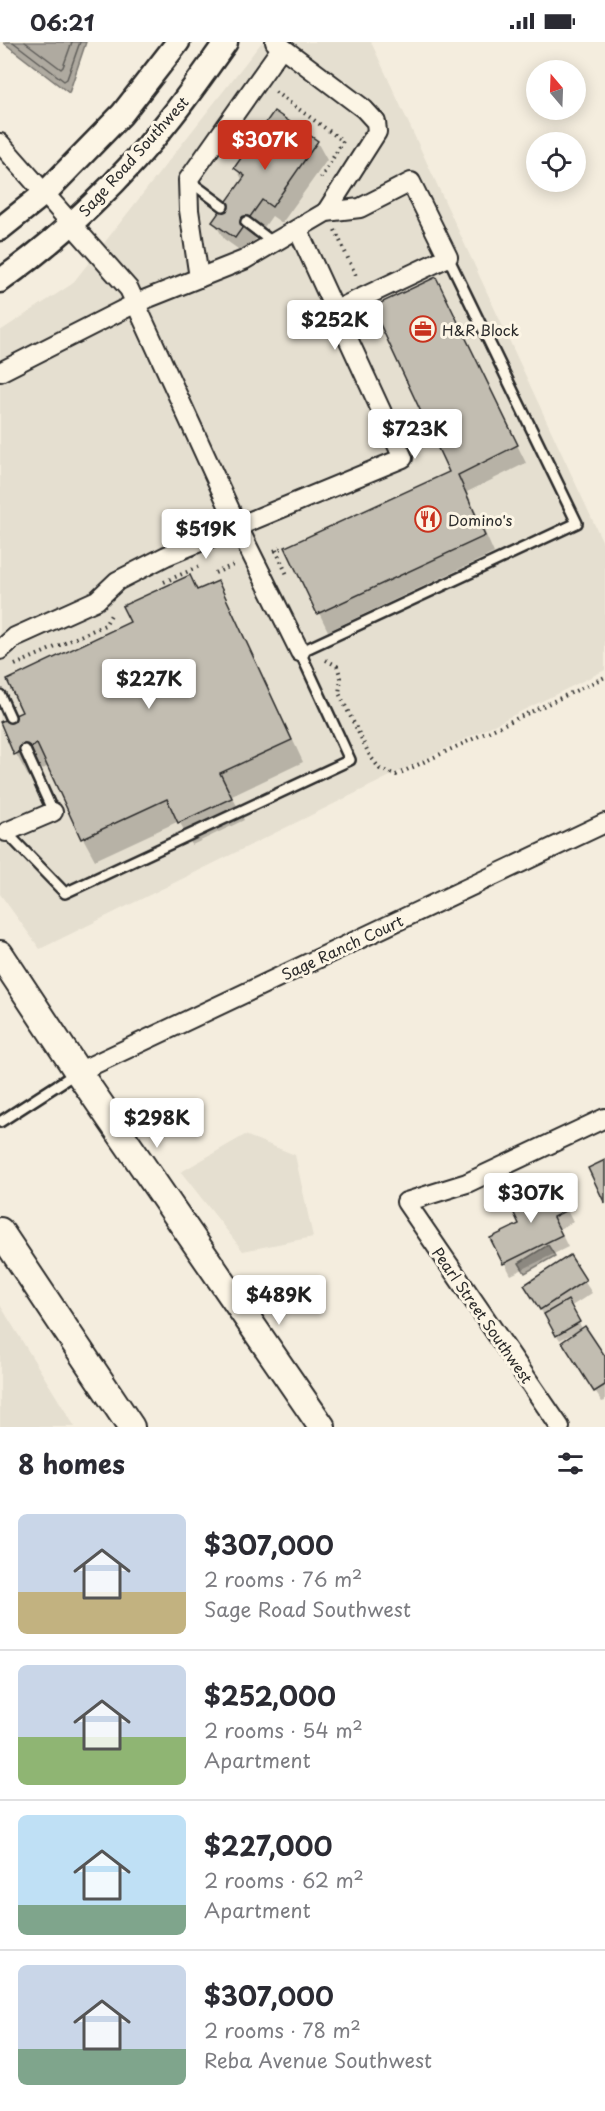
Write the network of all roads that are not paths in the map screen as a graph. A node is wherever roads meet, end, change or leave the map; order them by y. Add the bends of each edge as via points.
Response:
1 (178, 42) edge
2 (226, 42) edge
3 (278, 45) edge
4 (0, 143) edge
5 (188, 180) junction
6 (45, 193) junction
7 (223, 206) dead end
8 (326, 212) junction
9 (246, 222) dead end
10 (73, 223) junction
11 (0, 229) edge
12 (298, 230) junction
13 (275, 243) junction
14 (448, 257) junction
15 (199, 278) junction
16 (0, 281) edge
17 (136, 303) junction
18 (336, 310) junction
19 (0, 372) edge
20 (238, 527) junction
21 (0, 651) edge
22 (300, 652) junction
23 (0, 694) edge
24 (10, 717) dead end
25 (25, 750) dead end
26 (53, 812) joint
27 (605, 823) edge
28 (6, 832) joint
29 (0, 954) edge
30 (78, 1072) junction
31 (605, 1118) edge
32 (0, 1122) edge
33 (0, 1231) edge
34 (131, 1427) edge
35 (322, 1427) edge
36 (560, 1427) edge

1 - 6 street via 122,114
2 - 10 street, Sage Road Southwest via 171,118
3 - 5 street via 259,80
3 - 8 street via 376,122 377,132
4 - 6 street
5 - 7 lane
5 - 15 street
6 - 10 street
6 - 11 street
8 - 12 street
8 - 14 street via 360,208 411,182
9 - 13 lane
10 - 16 street, Sage Road Southwest
10 - 17 street via 129,289
12 - 13 street
12 - 18 street
13 - 15 street
14 - 18 street
14 - 22 lane via 577,523
15 - 17 street
17 - 19 street
17 - 20 street
18 - 20 street via 403,458
20 - 21 street via 117,581 97,600 15,637
20 - 22 street
22 - 28 lane via 350,760 65,892
23 - 24 lane
25 - 26 lane
26 - 28 street
27 - 30 street, Sage Ranch Court
29 - 30 main road
30 - 32 lane
30 - 35 main road
31 - 36 street, Pearl Street Southwest via 467,1183 406,1202
33 - 34 main road

